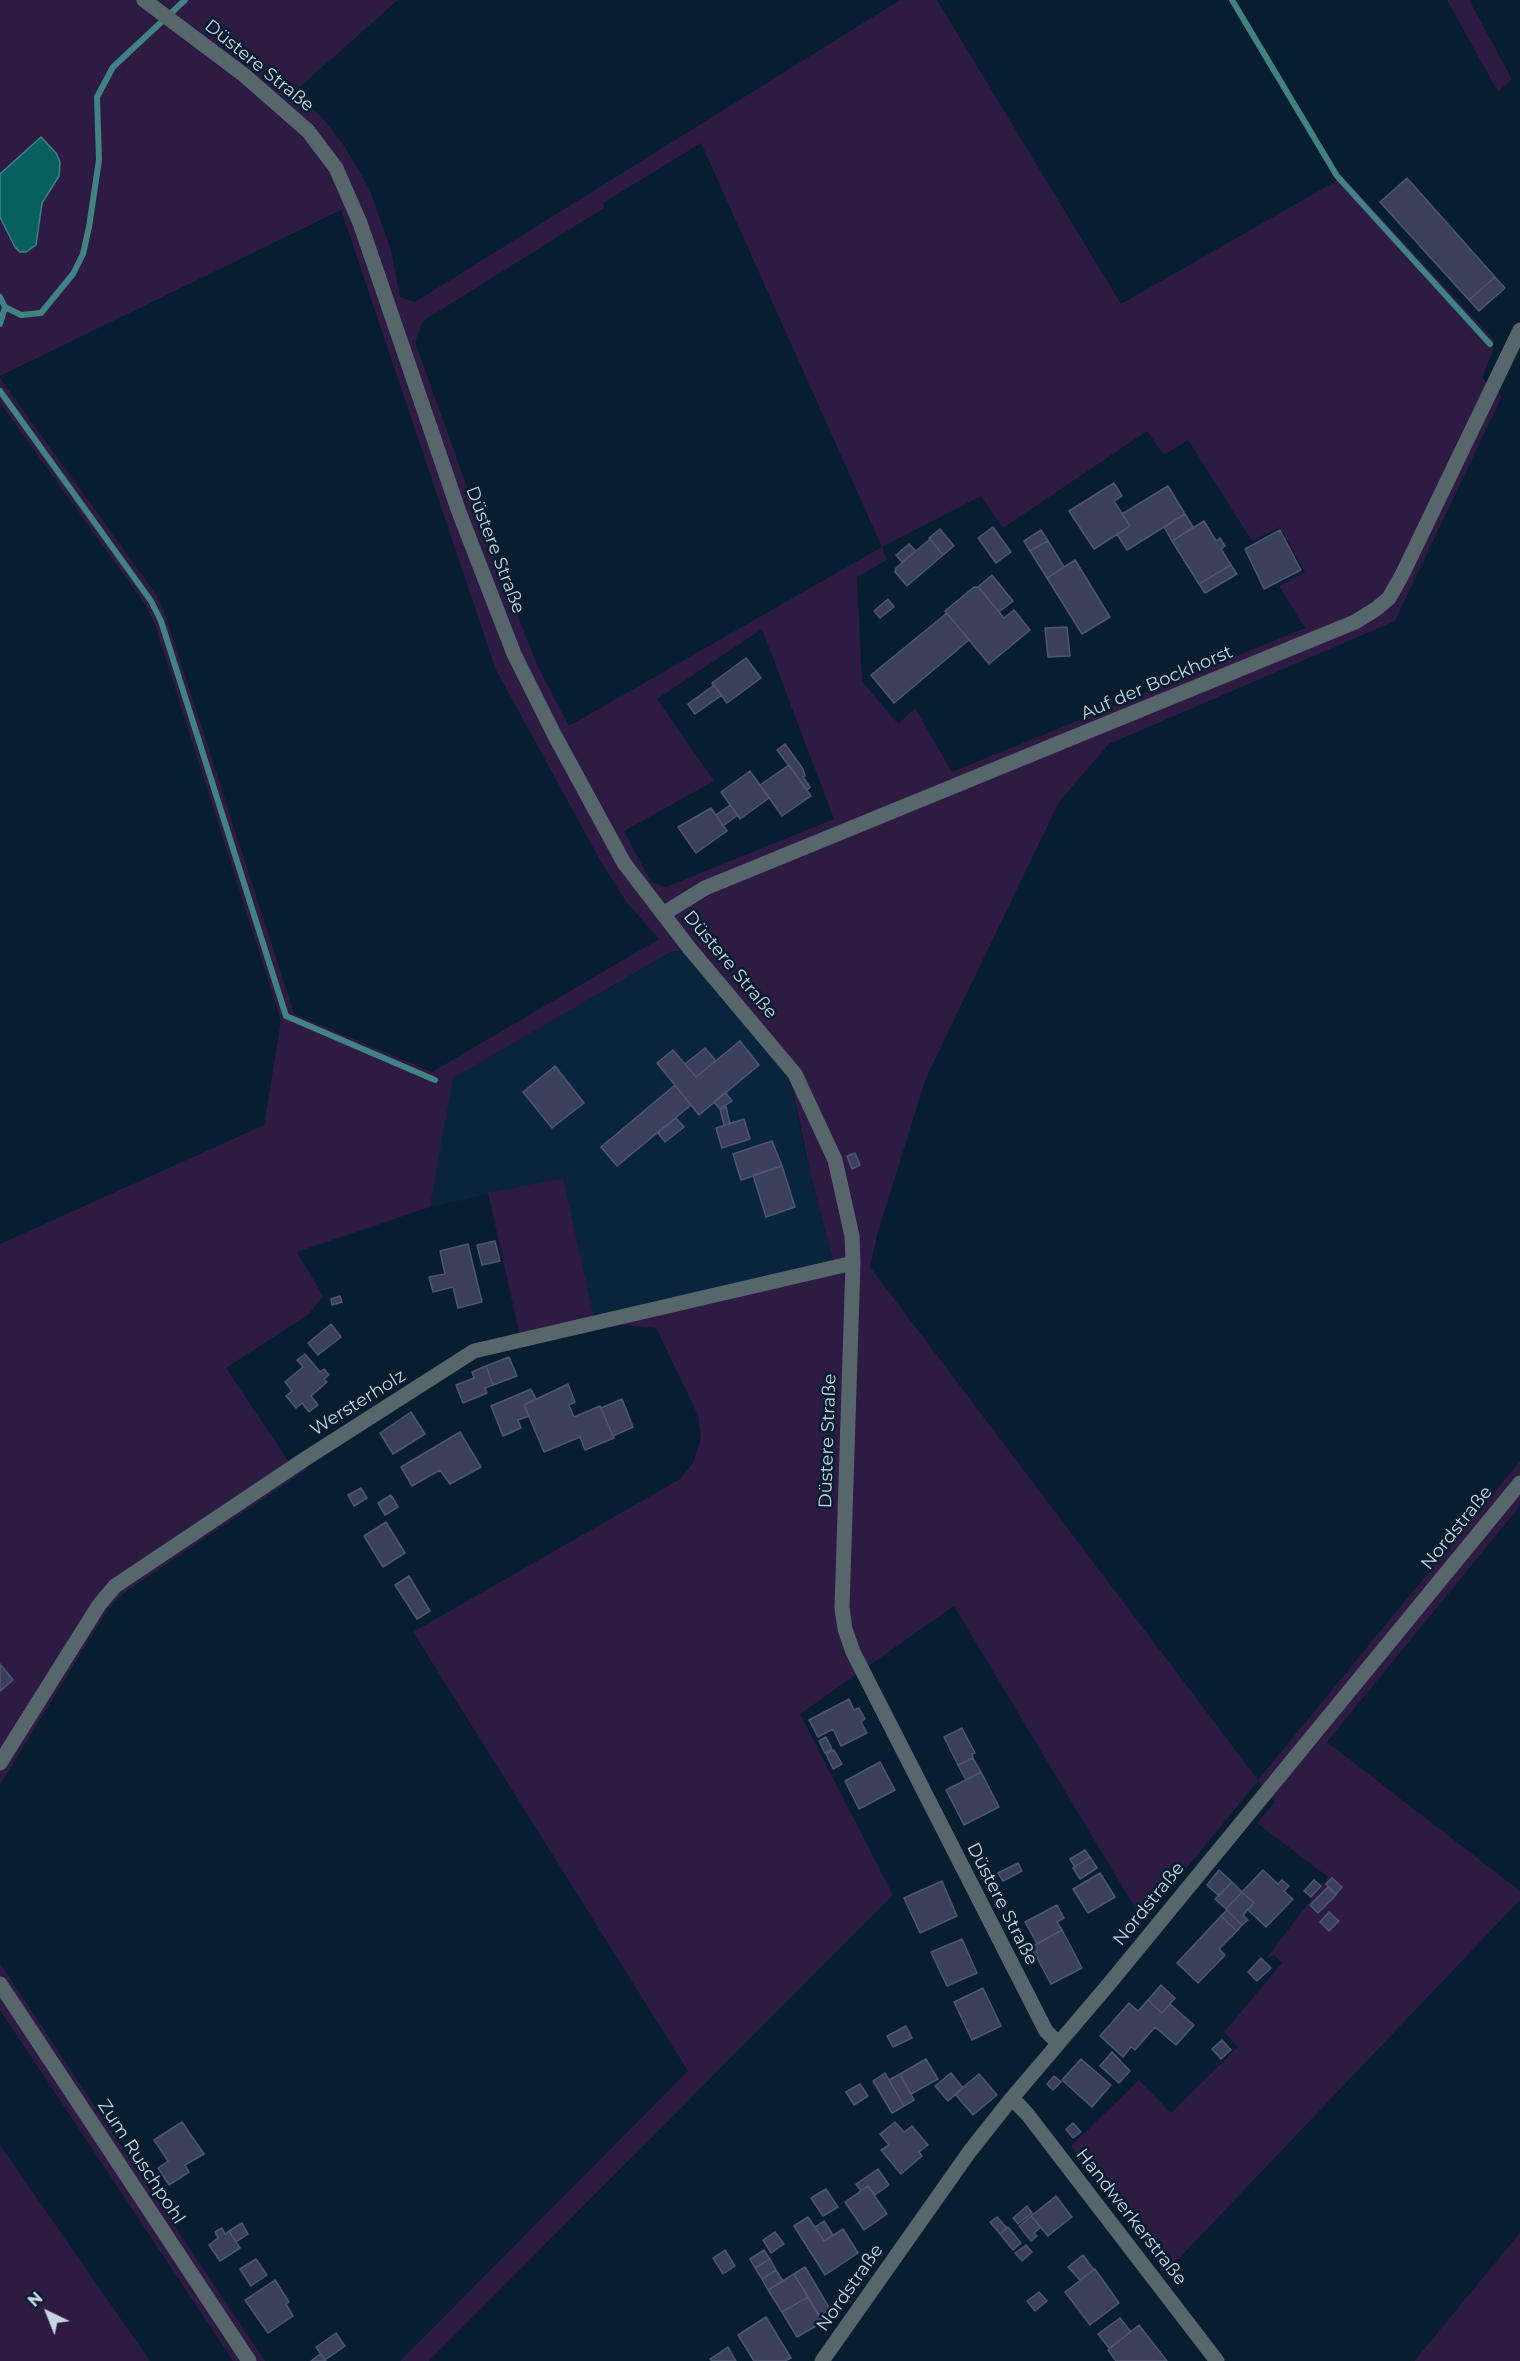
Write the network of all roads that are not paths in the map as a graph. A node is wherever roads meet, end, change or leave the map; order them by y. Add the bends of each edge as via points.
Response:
1 (147, 2) edge
2 (1520, 330) edge
3 (663, 914) junction
4 (853, 1263) junction
5 (1520, 1483) edge
6 (0, 1763) edge
7 (0, 1984) edge
8 (1057, 2042) junction
9 (1012, 2098) junction
10 (249, 2361) edge
11 (822, 2361) edge
12 (1217, 2361) edge

1 - 3 street, Düstere Straße via 244,75 308,131 336,168 514,654 615,849
2 - 3 street, Auf der Bockhorst via 1402,575 1389,598 1376,609 1355,622 705,888
3 - 4 street, Düstere Straße via 795,1074 835,1160 852,1236
4 - 6 street, Wersterholz via 474,1352 115,1586 99,1605
4 - 8 street, Düstere Straße via 842,1608 845,1629 853,1652 1046,2031
5 - 8 street, Nordstraße via 1109,1984
7 - 10 street, Zum Ruschpohl
8 - 9 street, Nordstraße
9 - 11 street, Nordstraße via 970,2151
9 - 12 street, Handwerkerstraße

